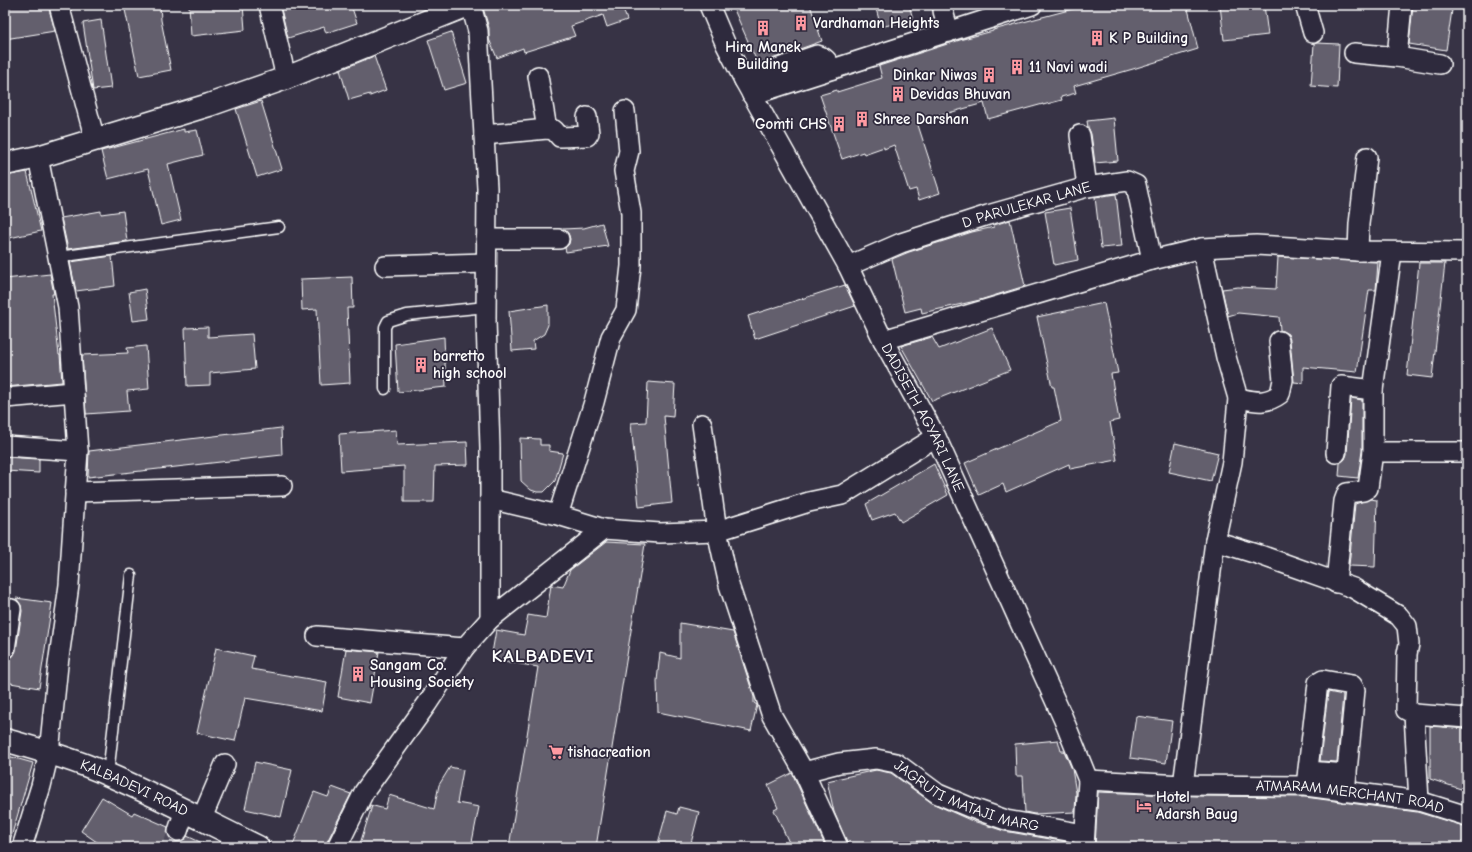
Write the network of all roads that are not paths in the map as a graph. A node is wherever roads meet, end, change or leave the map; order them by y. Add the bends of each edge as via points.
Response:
1 (59, 5) edge
2 (269, 5) edge
3 (469, 5) edge
4 (709, 5) edge
5 (1032, 5) edge
6 (1305, 5) edge
7 (1402, 5) edge
8 (944, 11) dead end
9 (949, 32) junction
10 (1313, 33) dead end
11 (1354, 53) dead end
12 (1397, 57) junction
13 (1440, 64) dead end
14 (538, 76) dead end
15 (286, 78) junction
16 (748, 87) junction
17 (625, 112) dead end
18 (587, 117) dead end
19 (548, 129) junction
20 (484, 135) junction
21 (1080, 135) dead end
22 (95, 140) junction
23 (38, 157) junction
24 (1367, 157) dead end
25 (5, 164) edge
26 (1087, 187) junction
27 (279, 227) dead end
28 (486, 239) junction
29 (559, 239) dead end
30 (1202, 248) junction
31 (1358, 251) junction
32 (1392, 252) junction
33 (1467, 252) edge
34 (58, 257) junction
35 (1152, 260) junction
36 (486, 263) junction
37 (385, 266) dead end
38 (848, 266) junction
39 (486, 307) junction
40 (883, 340) junction
41 (1279, 340) dead end
42 (385, 389) dead end
43 (1373, 390) junction
44 (74, 392) junction
45 (5, 398) edge
46 (1238, 398) junction
47 (702, 424) dead end
48 (936, 437) junction
49 (5, 446) edge
50 (78, 451) junction
51 (1373, 452) junction
52 (1467, 452) edge
53 (1336, 453) dead end
54 (282, 486) dead end
55 (75, 492) junction
56 (490, 499) junction
57 (558, 515) junction
58 (604, 529) junction
59 (718, 531) junction
60 (1215, 542) junction
61 (131, 575) dead end
62 (1336, 583) junction
63 (11, 609) dead end
64 (490, 619) junction
65 (317, 636) dead end
66 (464, 648) junction
67 (5, 649) edge
68 (1414, 714) junction
69 (1467, 718) edge
70 (5, 740) edge
71 (49, 753) junction
72 (225, 764) dead end
73 (804, 772) junction
74 (108, 774) junction
75 (1307, 779) junction
76 (1088, 780) junction
77 (1346, 783) junction
78 (1183, 785) junction
79 (1419, 801) junction
80 (193, 814) junction
81 (1467, 816) edge
82 (178, 831) tunnel mouth
83 (1084, 841) edge
84 (22, 847) edge
85 (258, 847) edge
86 (337, 847) edge
87 (838, 847) edge

1 - 22 street
2 - 15 street
3 - 15 street
3 - 20 street via 478,31
4 - 16 street, DADISETH AGYARI LANE
5 - 9 street
6 - 10 street
7 - 12 street
8 - 9 street
9 - 16 street via 832,70 826,59 817,54
11 - 12 street
12 - 13 street
14 - 19 street
15 - 22 street
16 - 38 street, DADISETH AGYARI LANE
17 - 57 street via 629,151 624,171 631,213 631,266 626,310 611,337 594,402
18 - 19 street via 587,136 560,137 554,130
19 - 20 street
20 - 28 street
21 - 26 street
22 - 23 street
23 - 25 street
23 - 34 street
24 - 31 street
26 - 35 street, D PARULEKAR LANE via 1128,181 1136,185
26 - 38 street, D PARULEKAR LANE via 901,243
27 - 34 lane
28 - 29 street
28 - 36 street
30 - 31 street via 1256,245
30 - 35 street
30 - 46 street via 1226,357
31 - 32 street
32 - 33 street
32 - 43 street
34 - 44 street via 68,307
35 - 40 street
36 - 37 street
36 - 39 street
38 - 40 street, DADISETH AGYARI LANE
39 - 42 lane via 407,315 388,321 385,327
39 - 56 street
40 - 48 street, DADISETH AGYARI LANE
41 - 46 street via 1283,380 1280,394 1272,400 1262,402
43 - 51 street
43 - 53 street via 1341,386
44 - 45 street
44 - 50 street
46 - 60 street via 1232,462
47 - 59 street
48 - 59 street via 842,495 809,502
48 - 76 street, DADISETH AGYARI LANE via 1063,718
49 - 50 street
50 - 55 street
51 - 52 street
51 - 62 street via 1368,488 1347,493 1344,500
54 - 55 street
55 - 71 street via 69,586
56 - 57 street
56 - 64 street
57 - 58 street
58 - 59 street via 660,533
58 - 64 street
59 - 73 street via 729,585 772,716
60 - 62 street via 1260,555
60 - 78 street
61 - 74 lane
62 - 68 street via 1353,588 1381,604 1399,616 1407,626 1409,644 1406,710
63 - 67 street
64 - 66 street
65 - 66 street
66 - 86 street via 364,792
68 - 69 street
68 - 79 street
70 - 71 street, KALBADEVI ROAD
71 - 74 street, KALBADEVI ROAD
71 - 84 street
72 - 80 street
73 - 83 street, JAGRUTI MATAJI MARG via 839,763 876,759 896,763 938,794 969,807
73 - 87 street
74 - 80 street, KALBADEVI ROAD
75 - 77 street, ATMARAM MERCHANT ROAD
75 - 77 street via 1318,683 1323,680 1352,685 1355,690
75 - 78 street, ATMARAM MERCHANT ROAD
76 - 78 street, ATMARAM MERCHANT ROAD
76 - 83 street, DADISETH AGYARI LANE
77 - 79 street, ATMARAM MERCHANT ROAD
79 - 81 street, ATMARAM MERCHANT ROAD
80 - 82 street
80 - 85 street, KALBADEVI ROAD

